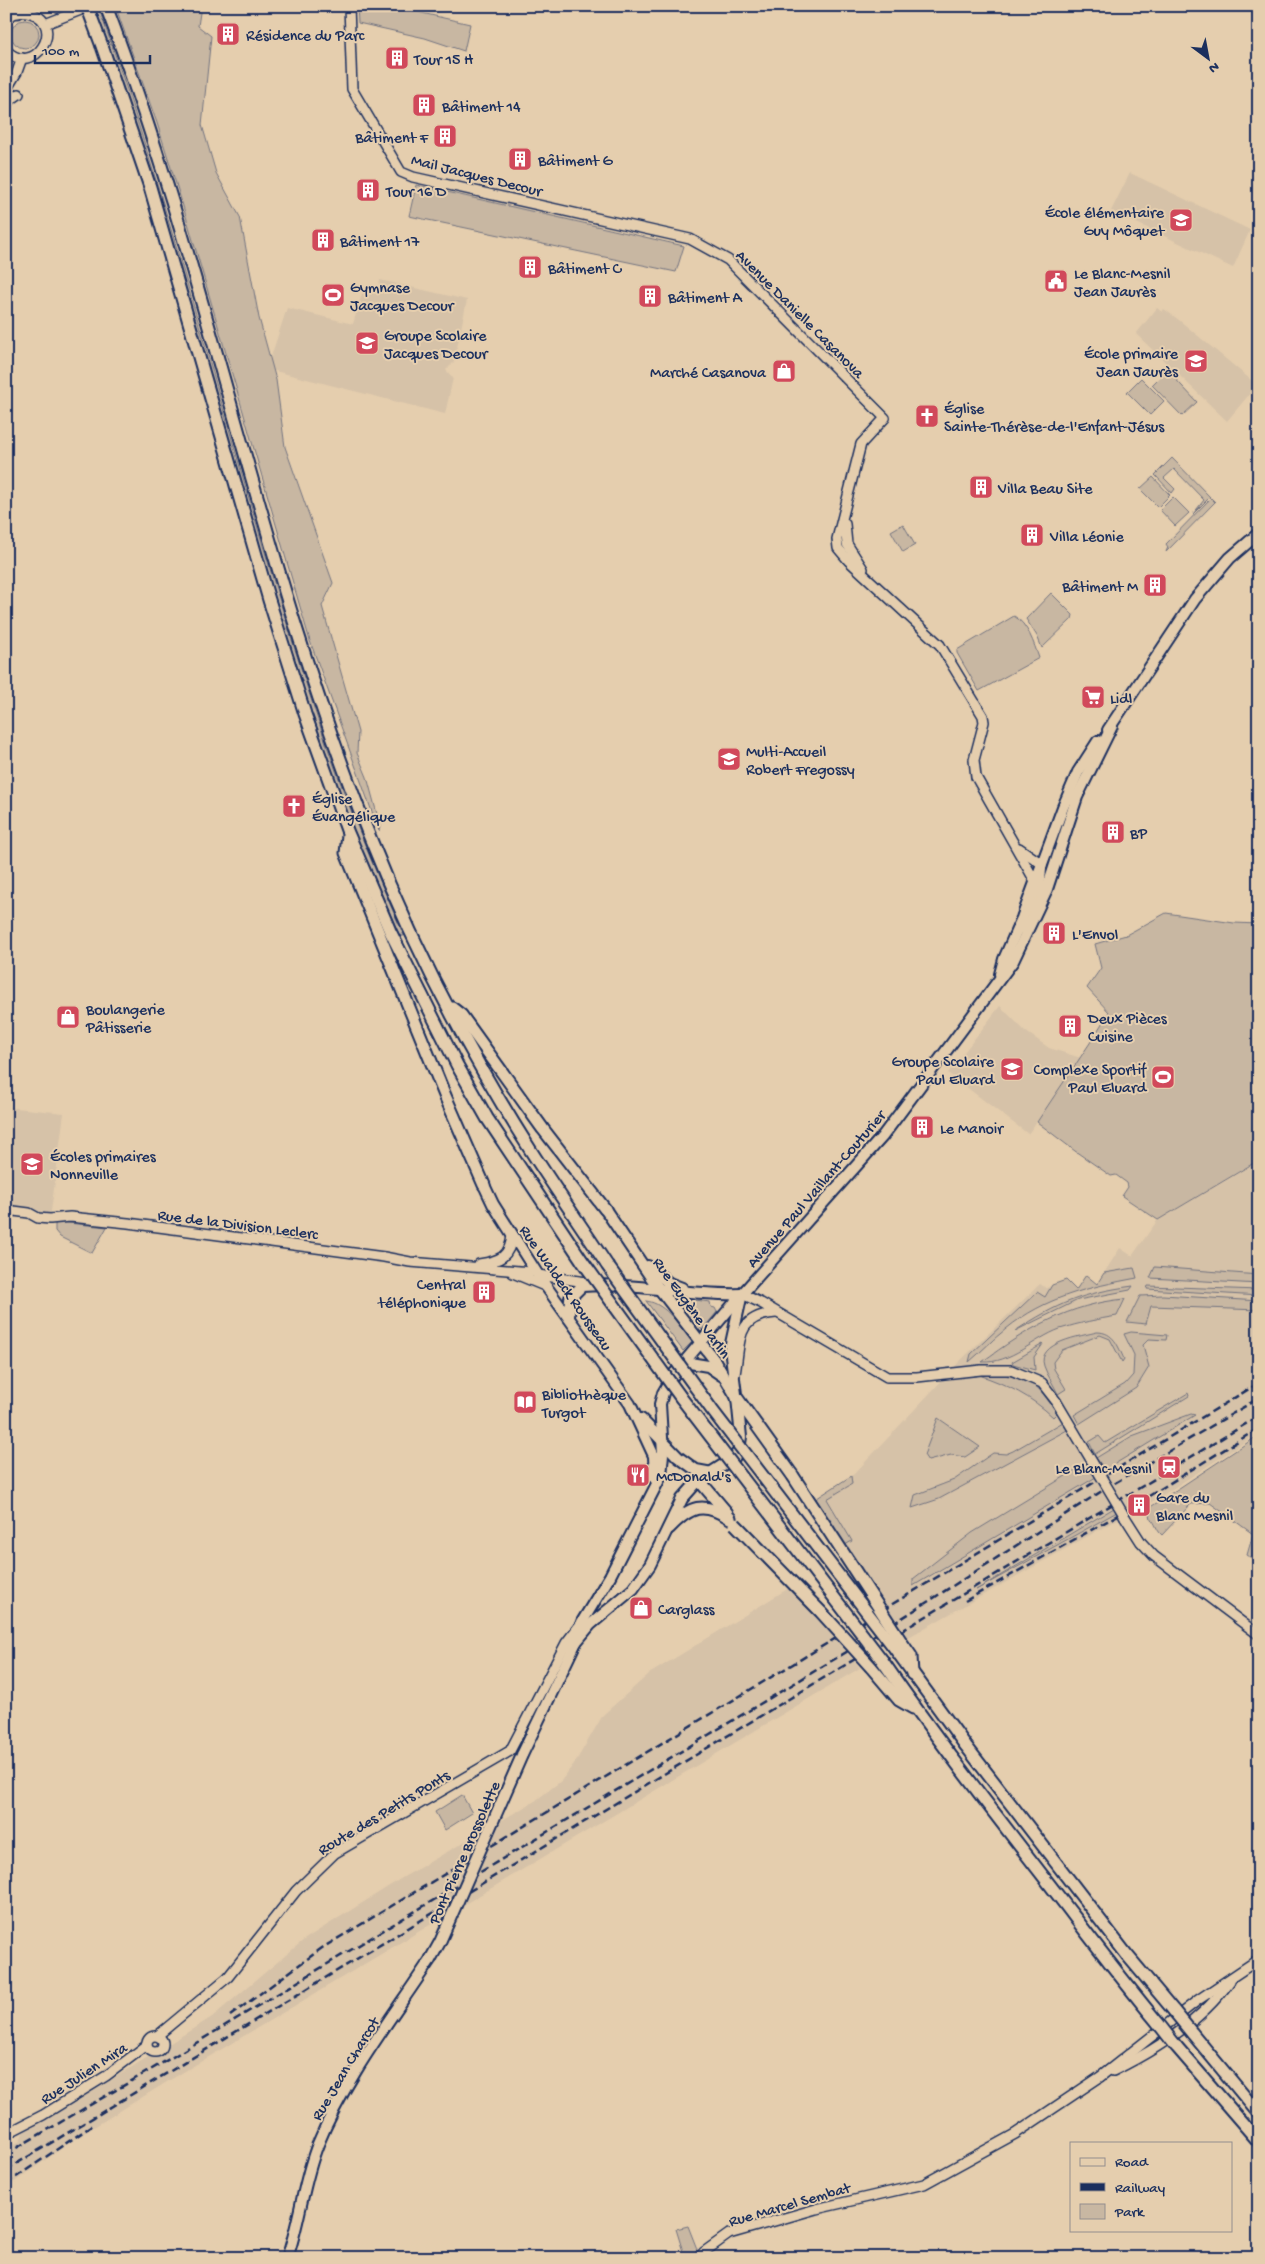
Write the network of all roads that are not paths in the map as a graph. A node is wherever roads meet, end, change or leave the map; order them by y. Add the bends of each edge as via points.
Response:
1 (87, 6) edge
2 (91, 6) edge
3 (106, 6) edge
4 (349, 6) edge
5 (18, 9) edge
6 (6, 19) edge
7 (45, 24) junction
8 (6, 50) edge
9 (22, 58) junction
10 (6, 90) edge
11 (19, 94) dead end
12 (6, 103) edge
13 (690, 239) joint
14 (846, 509) junction
15 (1259, 533) edge
16 (873, 581) junction
17 (1112, 726) junction
18 (348, 833) junction
19 (1017, 846) junction
20 (1042, 864) junction
21 (1035, 881) junction
22 (1022, 942) junction
23 (999, 979) junction
24 (448, 1005) junction
25 (484, 1185) joint
26 (605, 1209) joint
27 (6, 1210) edge
28 (512, 1235) junction
29 (637, 1256) junction
30 (468, 1266) junction
31 (508, 1270) junction
32 (535, 1273) junction
33 (606, 1284) junction
34 (547, 1287) junction
35 (659, 1289) junction
36 (697, 1294) junction
37 (742, 1294) junction
38 (776, 1313) junction
39 (569, 1317) junction
40 (700, 1342) junction
41 (674, 1374) junction
42 (724, 1377) junction
43 (735, 1379) junction
44 (736, 1398) junction
45 (630, 1404) junction
46 (662, 1440) junction
47 (698, 1475) junction
48 (654, 1489) junction
49 (732, 1521) junction
50 (668, 1528) junction
51 (582, 1622) junction
52 (1259, 1635) edge
53 (576, 1642) junction
54 (900, 1648) junction
55 (917, 1710) junction
56 (1259, 1959) edge
57 (430, 1960) joint
58 (1232, 1979) junction
59 (1198, 2000) junction
60 (1206, 2010) junction
61 (158, 2036) junction
62 (147, 2045) junction
63 (1139, 2052) junction
64 (1259, 2114) edge
65 (6, 2134) edge
66 (1259, 2142) edge
67 (286, 2258) edge
68 (699, 2258) edge

1 - 18 highway, bridge via 150,187 302,705
2 - 7 street
3 - 24 highway via 196,277 319,703 389,883
4 - 13 street, Mail Jacques Decour via 352,89 401,172
5 - 6 street
5 - 7 street via 34,14
7 - 9 street via 47,39 44,46 33,56
8 - 9 street
9 - 10 street via 18,72
11 - 12 street
13 - 14 street, Avenue Danielle Casanova via 728,260 885,418 861,444
14 - 16 street via 848,544
14 - 16 street via 838,539 842,552
15 - 17 main road, Avenue Paul Vaillant-Couturier via 1230,558 1195,599
16 - 19 street via 940,645 983,716 974,760 976,777
17 - 20 main road, Avenue Paul Vaillant-Couturier via 1078,772
17 - 22 main road, Avenue Paul Vaillant-Couturier via 1077,797 1047,889
18 - 25 highway via 346,853
18 - 55 highway, bridge via 390,931 487,1118 582,1262
19 - 20 street
19 - 21 street
20 - 21 main road, Avenue Paul Vaillant-Couturier
20 - 22 street, Avenue Paul Vaillant-Couturier via 1040,884 1022,931
21 - 23 main road, Avenue Paul Vaillant-Couturier
22 - 23 main road, Avenue Paul Vaillant-Couturier
23 - 37 main road, Avenue Paul Vaillant-Couturier via 882,1137
24 - 26 highway via 461,1015
24 - 54 highway, bridge via 530,1150 607,1265 712,1410
25 - 28 main road, Rue Waldeck Rousseau
26 - 29 main road, Rue Eugène Varlin
27 - 30 street, Rue de la Division Leclerc via 50,1220 70,1217 128,1223 410,1262
28 - 30 street, Rue de la Division Leclerc via 511,1246 501,1258
28 - 32 main road, Rue Waldeck Rousseau
29 - 35 main road, Rue Eugène Varlin
29 - 36 main road, Rue Eugène Varlin via 654,1273
30 - 31 street, Rue de la Division Leclerc
31 - 32 street, Rue de la Division Leclerc
31 - 34 street, Rue de la Division Leclerc
32 - 33 street, Rue de la Division Leclerc
32 - 34 main road, Rue Waldeck Rousseau
33 - 35 main road, Rue de la Division Leclerc
33 - 39 main road, Rue de la Division Leclerc via 582,1286 575,1292 570,1298
34 - 39 main road, Rue Waldeck Rousseau
35 - 36 main road, Rue de la Division Leclerc
35 - 40 main road, Rue Eugène Varlin
36 - 37 main road, Rue de la Division Leclerc
37 - 38 street
37 - 40 main road, Avenue Paul Vaillant-Couturier
37 - 43 main road, Avenue Paul Vaillant-Couturier via 730,1348
38 - 43 street via 749,1320 743,1331
38 - 52 street, bridge via 887,1377 1011,1370 1042,1383 1141,1542 1154,1556
39 - 45 main road, Rue Waldeck Rousseau
40 - 41 main road, Avenue Paul Vaillant-Couturier
40 - 42 main road, Rue Eugène Varlin
41 - 42 main road via 690,1364 708,1366
41 - 46 main road via 660,1404
42 - 44 main road
43 - 44 main road, Avenue Paul Vaillant-Couturier
44 - 47 main road via 740,1419 739,1450 726,1466
44 - 54 highway, bridge via 793,1476
45 - 46 main road, Rue Waldeck Rousseau
45 - 48 main road, Rue Waldeck Rousseau via 654,1456
46 - 47 main road
46 - 48 main road via 661,1476
47 - 49 highway
47 - 50 main road
48 - 51 main road via 610,1576
49 - 50 highway via 715,1509 695,1508
49 - 55 highway, bridge via 821,1612 898,1700
50 - 53 main road via 647,1570 633,1589 590,1625
51 - 53 main road
51 - 61 street, Route des Petits Ponts via 566,1644 510,1751 343,1848 320,1866 282,1906 228,1977
53 - 57 main road, Pont Pierre Brossolette, bridge
54 - 64 highway, bridge via 912,1674 1127,1955
55 - 66 highway, bridge via 1116,1972
56 - 58 street
57 - 67 main road, Rue Jean Charcot via 340,2098 323,2131
58 - 59 street
58 - 60 street
59 - 60 street
59 - 63 street
60 - 63 street
61 - 62 street via 150,2038
61 - 62 street via 163,2041 161,2050 152,2051
62 - 65 street, Rue Julien Mira via 43,2116
63 - 68 street, Rue Marcel Sembat via 1014,2136 924,2184 729,2234

